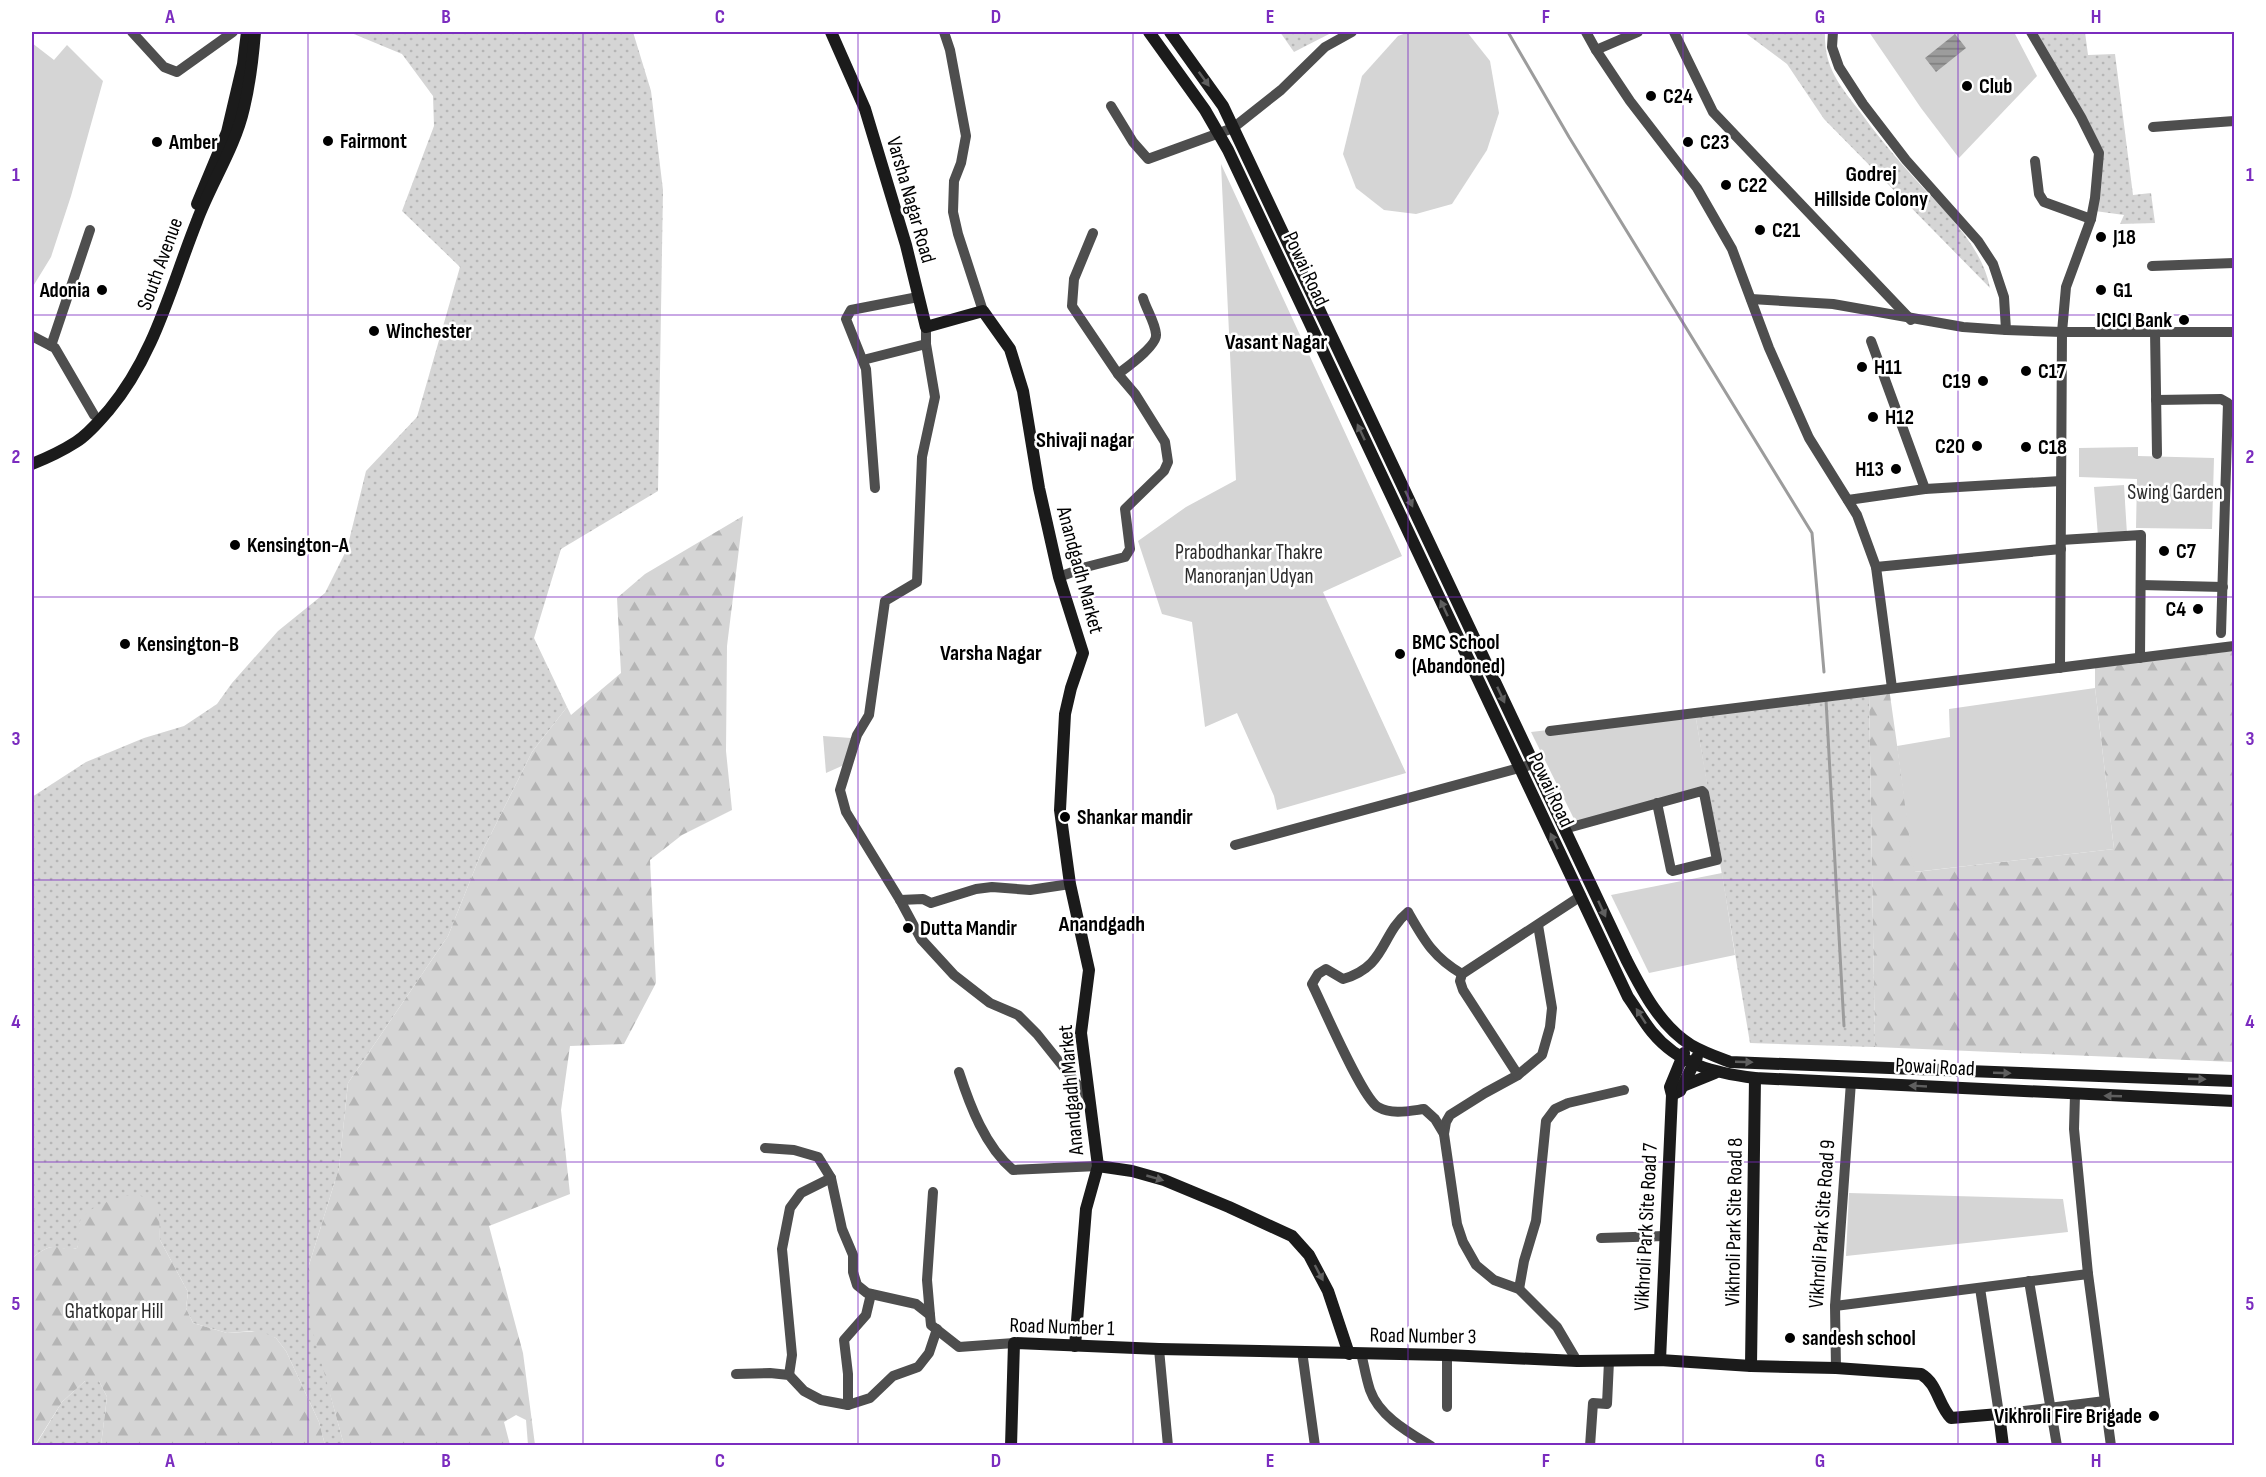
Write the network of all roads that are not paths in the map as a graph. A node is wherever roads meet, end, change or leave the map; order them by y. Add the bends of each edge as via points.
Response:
1 (132, 32) edge
2 (247, 32) edge
3 (255, 32) edge
4 (831, 32) edge
5 (944, 32) edge
6 (1149, 32) edge
7 (1170, 32) edge
8 (1352, 32) edge
9 (1586, 32) edge
10 (1638, 32) edge
11 (1674, 32) edge
12 (1833, 32) edge
13 (2031, 32) edge
14 (230, 33) edge
15 (1596, 50) junction
16 (1111, 106) dead end
17 (2235, 122) edge
18 (2152, 127) dead end
19 (1233, 128) junction
20 (1219, 134) junction
21 (2035, 161) dead end
22 (2091, 219) junction
23 (90, 230) dead end
24 (1093, 233) dead end
25 (1293, 255) junction
26 (1280, 261) junction
27 (2235, 263) edge
28 (2152, 266) dead end
29 (918, 297) junction
30 (1143, 298) dead end
31 (1751, 299) junction
32 (983, 312) junction
33 (1911, 320) junction
34 (926, 327) junction
35 (2006, 330) junction
36 (2155, 331) junction
37 (2062, 332) junction
38 (2235, 332) edge
39 (32, 336) edge
40 (1871, 341) dead end
41 (926, 344) junction
42 (51, 346) junction
43 (863, 360) junction
44 (1118, 374) junction
45 (2156, 400) junction
46 (94, 415) junction
47 (2157, 454) dead end
48 (32, 457) edge
49 (32, 464) edge
50 (2061, 481) junction
51 (875, 488) dead end
52 (1925, 489) junction
53 (1848, 500) junction
54 (2061, 544) junction
55 (1876, 567) junction
56 (1059, 577) junction
57 (2141, 585) junction
58 (2223, 587) junction
59 (2221, 633) dead end
60 (2235, 646) edge
61 (2140, 658) junction
62 (2060, 668) junction
63 (1892, 688) junction
64 (1550, 731) dead end
65 (1534, 764) junction
66 (1519, 768) junction
67 (1657, 803) junction
68 (1564, 829) junction
69 (1235, 845) dead end
70 (1070, 884) junction
71 (1581, 896) junction
72 (900, 900) junction
73 (1538, 925) junction
74 (1462, 974) junction
75 (1689, 1044) junction
76 (1701, 1050) junction
77 (1680, 1059) junction
78 (1693, 1064) junction
79 (959, 1072) dead end
80 (1715, 1073) junction
81 (1518, 1075) junction
82 (1755, 1078) junction
83 (2235, 1080) edge
84 (1851, 1082) junction
85 (1683, 1086) junction
86 (1624, 1090) dead end
87 (1672, 1095) junction
88 (2075, 1095) junction
89 (1089, 1099) junction
90 (2235, 1101) edge
91 (1444, 1134) junction
92 (765, 1148) dead end
93 (1098, 1166) junction
94 (831, 1178) junction
95 (933, 1192) dead end
96 (1665, 1236) junction
97 (1601, 1238) dead end
98 (2088, 1274) junction
99 (2029, 1281) junction
100 (1980, 1287) junction
101 (1519, 1289) junction
102 (871, 1294) junction
103 (1835, 1306) junction
104 (930, 1315) junction
105 (937, 1329) junction
106 (1014, 1343) junction
107 (1075, 1346) junction
108 (1159, 1350) junction
109 (1302, 1351) junction
110 (1355, 1354) junction
111 (1447, 1355) junction
112 (1660, 1360) junction
113 (1577, 1361) junction
114 (1609, 1361) junction
115 (1751, 1366) junction
116 (1836, 1368) junction
117 (736, 1374) dead end
118 (789, 1375) junction
119 (2105, 1401) junction
120 (848, 1406) junction
121 (1447, 1407) dead end
122 (2050, 1407) junction
123 (1999, 1414) junction
124 (1011, 1446) edge
125 (1168, 1446) edge
126 (1315, 1446) edge
127 (1431, 1446) edge
128 (1590, 1446) edge
129 (2003, 1446) edge
130 (2057, 1446) edge
131 (2111, 1446) edge

1 - 14 street via 164,67 177,72
2 - 46 street via 227,132 171,279 139,353
3 - 49 street, South Avenue via 244,110 142,361 116,402 78,441
4 - 29 street, Varsha Nagar Road via 865,109
5 - 32 street via 966,136 954,181 953,213
6 - 20 street, Powai Road
7 -> 19 street, Powai Road via 1223,105
8 - 19 street via 1325,47 1281,90
9 - 15 street
10 - 15 street
11 - 33 street via 1713,112
12 - 35 street via 1832,46 1839,67 1863,104 1993,264 2004,297
13 - 22 street via 2099,153
15 - 31 street via 1697,188 1732,249
16 - 20 street via 1148,159
17 - 18 street
19 - 20 street
19 - 25 street, Powai Road
20 - 26 street, Powai Road
21 - 22 street via 2039,194 2044,202
22 - 37 street via 2066,287
23 - 42 street
24 - 44 street via 1074,279 1072,306
25 - 26 street
25 -> 65 street, Powai Road
66 -> 26 street, Powai Road
27 - 28 street
29 - 34 street, Varsha Nagar Road
29 - 43 street via 848,313 846,319
30 - 44 street via 1156,339
31 - 33 street via 1833,304
31 - 53 street via 1809,438
32 - 34 street
32 - 56 street, Anandgadh Market via 1010,349 1023,391
33 - 35 street
34 - 41 street
35 - 37 street
36 - 37 street
36 - 38 street
36 - 45 street
37 - 50 street
39 - 42 street
40 - 52 street
41 - 43 street
41 - 72 street via 935,397 922,457 917,582 885,601 869,715 857,735 840,790 846,812
42 - 46 street
43 - 51 street
44 - 56 street via 1165,442 1168,462 1164,471 1125,509 1130,549 1125,557
45 - 47 street
45 - 58 street via 2222,399 2228,403
46 - 48 street via 72,438
50 - 52 street
50 - 54 street
52 - 53 street
53 - 55 street
54 - 55 street
54 - 57 street via 2141,535
54 - 62 street
55 - 63 street
56 - 70 street, Anandgadh Market via 1083,653 1065,714 1060,810
57 - 58 street
57 - 61 street
58 - 59 street
60 - 61 street
61 - 62 street
62 - 63 street
63 - 64 street
65 - 66 street
65 - 68 street, Powai Road
66 - 69 street
71 -> 66 street, Powai Road
67 - 67 street via 1703,792 1717,860 1671,870
67 - 68 street
68 -> 75 street, Powai Road via 1641,989 1664,1021
70 - 72 street via 1030,890 976,889 931,903 923,899
70 - 89 street, Anandgadh Market via 1089,970 1081,1033
71 - 73 street
77 -> 71 street, Powai Road via 1652,1033 1628,997
72 - 89 street via 921,939 954,975 990,1004 1018,1015
73 - 74 street
73 - 81 street via 1552,1008 1550,1027 1542,1055
74 - 81 street via 1463,990
74 - 91 street via 1443,963 1408,912 1399,919 1382,952 1360,974 1343,979 1326,969 1312,984 1357,1077 1376,1107 1394,1112 1424,1109
75 - 76 street, Powai Road
75 - 77 street, Vikhroli Park Site Road 7
76 - 78 street
76 -> 83 street, Powai Road via 1730,1062
77 - 78 street, Powai Road
77 - 87 street, Vikhroli Park Site Road 7 via 1670,1087
78 - 80 street, Powai Road
78 - 85 street
79 - 93 street via 969,1103 986,1135 1002,1161 1013,1170
80 - 82 street, Powai Road
80 - 85 street
81 - 91 street via 1450,1115
82 - 84 street, Powai Road
82 - 115 street, Vikhroli Park Site Road 8
88 -> 84 street, Powai Road
84 - 103 street, Vikhroli Park Site Road 9
85 - 87 street
86 - 101 street via 1568,1103 1555,1109 1546,1121 1536,1221
87 - 96 street, Vikhroli Park Site Road 7
90 -> 88 street, Powai Road
88 - 98 street via 2074,1129
89 - 93 street, Anandgadh Market
91 - 101 street via 1463,1242 1476,1265 1494,1280
92 - 94 street via 818,1157
93 - 107 street, Anandgadh Market via 1086,1209
93 -> 110 street, Road Number 3 via 1164,1180 1292,1236 1309,1255 1328,1290
94 - 102 street via 842,1229 853,1255 857,1285
94 - 118 street via 801,1193 790,1208 782,1249 792,1355
95 - 104 street via 927,1280
96 - 97 street
96 - 112 street, Vikhroli Park Site Road 7
98 - 99 street
98 - 119 street
99 - 100 street
99 - 122 street
100 - 103 street
100 - 123 street
101 - 113 street via 1557,1328
102 - 104 street via 916,1304
102 - 120 street via 866,1315 844,1340
103 - 116 street, Vikhroli Park Site Road 9
104 - 105 street, Road Number 1 via 931,1325
105 - 106 street, Road Number 1 via 959,1347
105 - 120 street via 929,1353 918,1367 893,1376 870,1398
106 - 107 street, Road Number 1
106 - 124 street
107 - 108 street, Road Number 1
108 - 109 street, Road Number 1
108 - 125 street
109 - 110 street, Road Number 1
109 - 126 street
110 - 111 street, Road Number 3
110 - 127 street via 1380,1406 1399,1427
111 - 113 street, Road Number 3
111 - 121 street
112 - 114 street, Road Number 3
112 - 115 street, Road Number 3
113 - 114 street, Road Number 3
114 - 128 street via 1607,1404 1593,1403
115 - 116 street, Road Number 3
116 - 123 street, Road Number 3 via 1922,1374 1930,1380 1951,1418
117 - 118 street
118 - 120 street via 804,1391 821,1400
119 - 122 street
119 - 131 street
122 - 123 street
122 - 130 street
123 - 129 street

